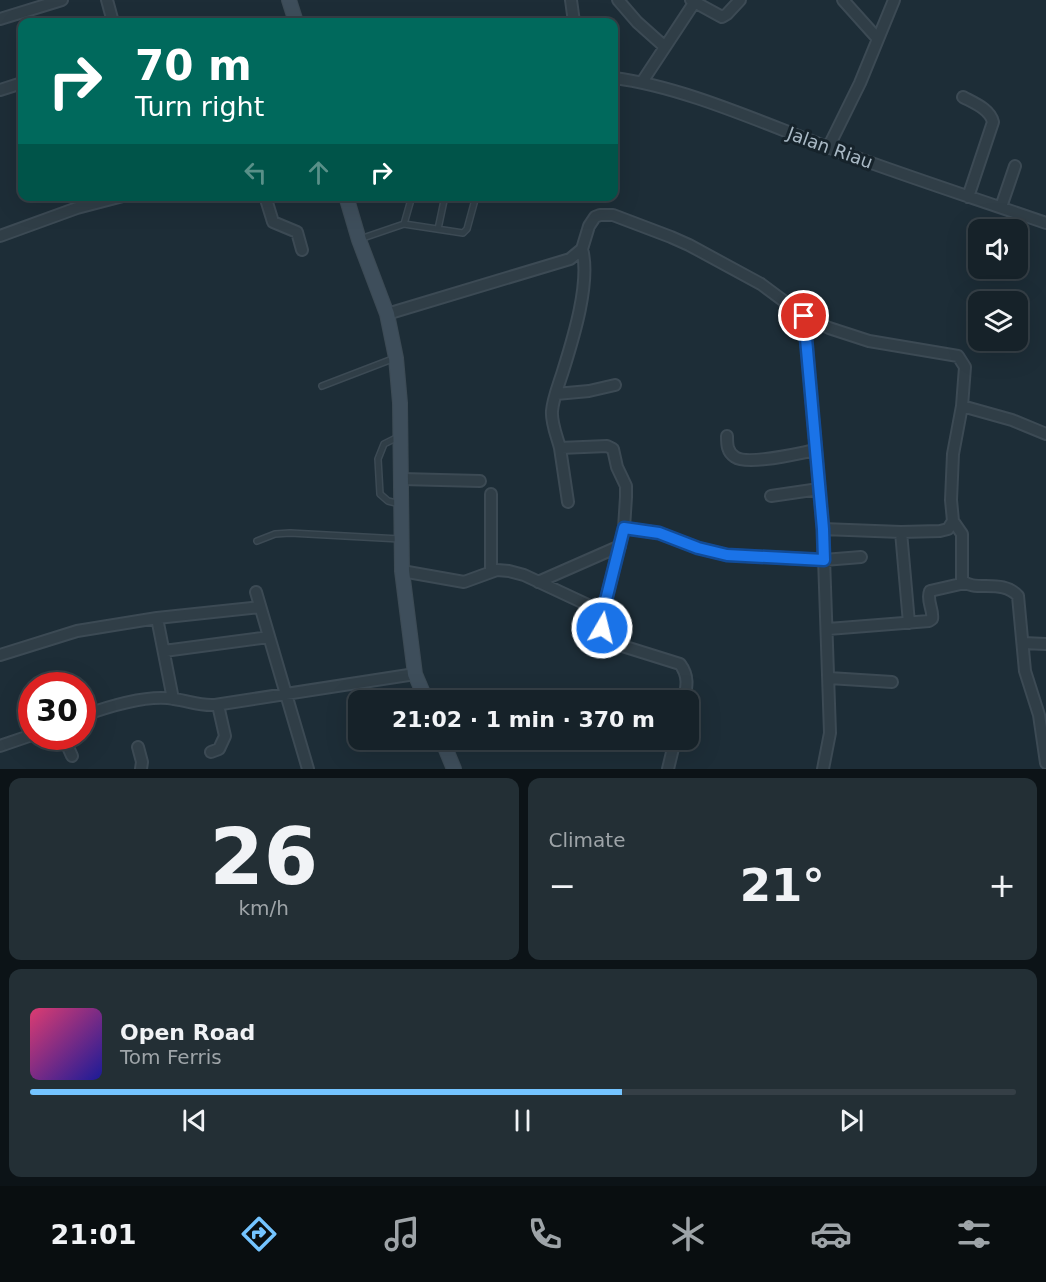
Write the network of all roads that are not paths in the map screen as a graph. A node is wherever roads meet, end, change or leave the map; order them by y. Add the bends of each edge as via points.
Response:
1 (62, 0) edge
2 (107, 0) edge
3 (289, 0) edge
4 (571, 0) edge
5 (618, 0) edge
6 (740, 0) edge
7 (843, 0) edge
8 (894, 0) edge
9 (694, 1) edge
10 (112, 18) edge
11 (295, 18) edge
12 (573, 18) edge
13 (0, 19) edge
14 (878, 39) junction
15 (665, 47) junction
16 (618, 79) edge
17 (642, 82) junction
18 (18, 83) edge
19 (0, 90) edge
20 (963, 97) dead end
21 (828, 148) junction
22 (1015, 166) dead end
23 (968, 197) junction
24 (74, 201) edge
25 (103, 201) edge
26 (267, 201) edge
27 (347, 201) edge
28 (411, 201) edge
29 (444, 201) edge
30 (474, 201) edge
31 (1001, 207) junction
32 (76, 208) junction
33 (1046, 223) edge
34 (405, 224) junction
35 (438, 229) junction
36 (0, 236) edge
37 (359, 240) junction
38 (582, 249) junction
39 (302, 250) dead end
40 (387, 314) junction
41 (804, 316) junction
42 (396, 358) junction
43 (615, 385) dead end
44 (322, 386) dead end
45 (556, 394) junction
46 (962, 406) junction
47 (1046, 434) edge
48 (400, 436) junction
49 (727, 436) dead end
50 (560, 448) junction
51 (816, 450) junction
52 (402, 479) junction
53 (480, 482) dead end
54 (819, 489) junction
55 (491, 494) dead end
56 (771, 496) dead end
57 (568, 502) dead end
58 (401, 505) junction
59 (953, 521) junction
60 (624, 528) junction
61 (823, 529) junction
62 (901, 532) junction
63 (402, 539) junction
64 (257, 541) dead end
65 (620, 546) junction
66 (861, 557) dead end
67 (824, 560) junction
68 (402, 572) junction
69 (491, 572) junction
70 (538, 582) junction
71 (965, 583) junction
72 (256, 592) dead end
73 (260, 607) junction
74 (603, 612) junction
75 (157, 618) junction
76 (909, 623) junction
77 (828, 629) junction
78 (269, 637) junction
79 (1023, 643) junction
80 (1046, 644) edge
81 (164, 651) junction
82 (0, 655) edge
83 (415, 674) junction
84 (829, 678) junction
85 (892, 682) dead end
86 (422, 690) edge
87 (685, 690) edge
88 (286, 695) junction
89 (173, 699) junction
90 (218, 705) junction
91 (96, 712) edge
92 (18, 740) edge
93 (0, 746) edge
94 (138, 747) dead end
95 (69, 750) edge
96 (446, 750) edge
97 (673, 750) edge
98 (211, 752) dead end
99 (72, 756) dead end
100 (1046, 763) edge
101 (141, 769) edge
102 (308, 769) edge
103 (454, 769) edge
104 (668, 769) edge
105 (824, 769) edge

1 - 13 street
2 - 10 street
3 - 11 main road
4 - 12 street
5 - 15 street
6 - 9 street via 722,17
7 - 14 street
8 - 14 street
9 - 15 street
14 - 21 street
15 - 17 street
16 - 17 street, Jalan Riau
17 - 21 street, Jalan Riau
18 - 19 street
20 - 23 street via 987,112 993,122
21 - 23 street, Jalan Riau
22 - 31 street
23 - 31 street, Jalan Riau
24 - 32 street
25 - 32 street
26 - 39 street via 273,222 297,232
27 - 37 main road
28 - 34 lane
29 - 35 lane
30 - 35 lane via 465,232
31 - 33 street, Jalan Riau
32 - 36 street
34 - 35 lane
34 - 37 lane
37 - 40 main road
38 - 40 street via 563,261
38 - 41 street via 595,217 613,214 689,245 761,284
38 - 45 street via 585,263 575,332
40 - 42 main road
41 - 46 street via 869,341 958,356 964,368
41 - 51 street
42 - 44 lane
42 - 48 main road
43 - 45 street
45 - 50 street via 552,418
46 - 47 street
46 - 59 street via 952,460
48 - 52 main road
48 - 58 lane via 379,451 378,490 383,497
49 - 51 street via 729,451 743,460
50 - 57 street
50 - 60 street via 613,449 626,491
51 - 54 street
52 - 53 street
52 - 58 main road
54 - 56 street
54 - 61 street
55 - 69 street
58 - 63 main road
59 - 62 street via 943,531
59 - 71 street via 962,534
60 - 65 street
60 - 67 street via 659,533 727,555
61 - 62 street
61 - 67 street
62 - 76 street
63 - 64 lane via 290,533
63 - 68 main road
65 - 70 street
65 - 74 street
66 - 67 street
67 - 77 street
68 - 69 street via 464,582
68 - 83 main road
69 - 70 street via 516,573
70 - 74 street
71 - 76 street via 930,591 932,619
71 - 79 street via 1002,586 1017,594
72 - 73 street
73 - 75 street
73 - 78 street
74 - 87 street via 603,632 611,642 680,664 686,672
75 - 81 street
75 - 82 street via 78,631
76 - 77 street
77 - 84 street
78 - 81 street
78 - 88 street
79 - 80 street
79 - 100 street via 1025,671 1039,715
81 - 89 street
83 - 86 main road
83 - 88 street
84 - 85 street
84 - 105 street via 830,733
88 - 90 street
88 - 102 street
89 - 90 street
89 - 91 street via 130,703
90 - 98 street via 225,736 219,749
92 - 93 street
94 - 101 street
95 - 99 street
96 - 103 main road
97 - 104 street

